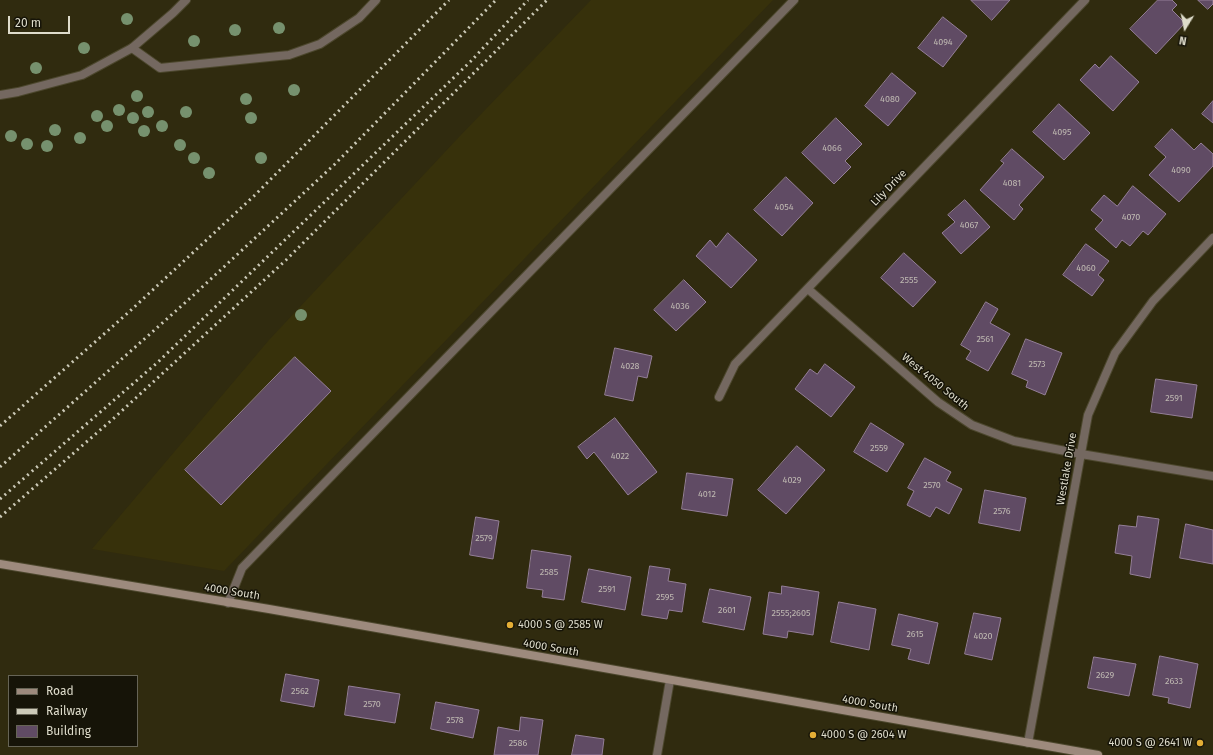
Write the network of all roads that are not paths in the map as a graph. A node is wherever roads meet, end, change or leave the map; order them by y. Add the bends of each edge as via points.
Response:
1 (186, 0) edge
2 (376, 0) edge
3 (794, 0) edge
4 (1085, 0) edge
5 (132, 48) junction
6 (0, 95) edge
7 (1213, 238) edge
8 (808, 289) junction
9 (719, 397) dead end
10 (1080, 454) junction
11 (1213, 476) edge
12 (0, 564) edge
13 (228, 603) junction
14 (670, 680) junction
15 (1028, 743) junction
16 (657, 755) edge
17 (1098, 755) edge

1 - 5 street
2 - 5 street via 359,18 320,44 289,55 160,68
3 - 13 street via 242,568
4 - 8 street, Lily Drive
5 - 6 street via 82,75
7 - 10 street, Westlake Drive via 1153,301 1115,353 1088,415
8 - 9 street, Lily Drive via 735,364
8 - 10 street, West 4050 South via 938,402 972,425 1014,441
10 - 11 street, West 4050 South
10 - 15 street, Westlake Drive
12 - 13 street, 4000 South
13 - 14 street, 4000 South
14 - 15 street, 4000 South
14 - 16 street
15 - 17 street, 4000 South

